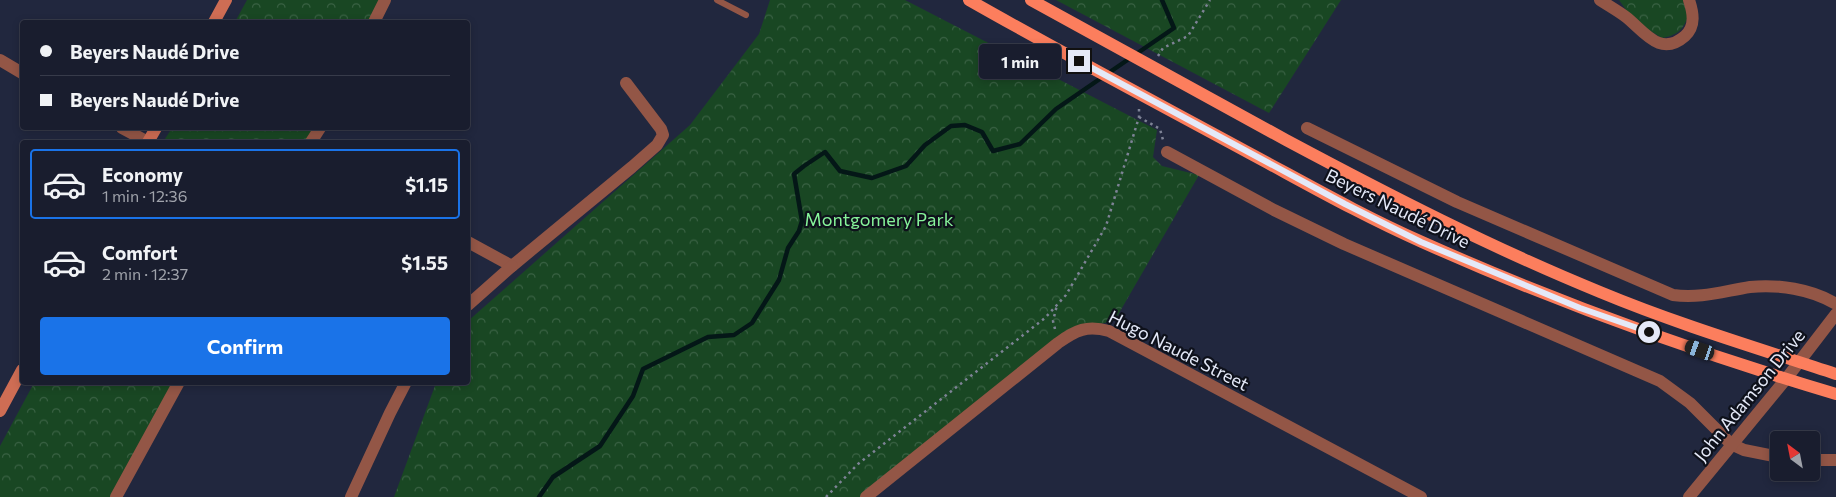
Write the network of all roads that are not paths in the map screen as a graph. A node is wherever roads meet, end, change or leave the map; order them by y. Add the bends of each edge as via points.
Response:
1 (226, 0) edge
2 (385, 0) edge
3 (717, 0) edge
4 (969, 0) edge
5 (1032, 0) edge
6 (1600, 0) edge
7 (1689, 0) edge
8 (746, 15) dead end
9 (215, 20) edge
10 (375, 20) edge
11 (0, 60) edge
12 (20, 72) edge
13 (626, 83) dead end
14 (1307, 128) dead end
15 (126, 130) edge
16 (144, 140) edge
17 (1167, 152) road end
18 (470, 243) edge
19 (512, 266) junction
20 (470, 302) edge
21 (1836, 304) edge
22 (1836, 314) edge
23 (1800, 362) junction
24 (20, 374) edge
25 (1836, 374) edge
26 (1786, 379) junction
27 (177, 385) edge
28 (404, 385) edge
29 (1836, 394) edge
30 (0, 411) edge
31 (1731, 444) junction
32 (1770, 455) edge
33 (1820, 460) edge
34 (1836, 460) edge
35 (116, 497) edge
36 (351, 497) edge
37 (866, 497) edge
38 (1421, 497) edge
39 (1689, 497) edge

1 - 9 main road
2 - 10 street
3 - 8 lane
4 - 26 main road, Beyers Naudé Drive via 1140,95 1421,242 1615,320
5 - 23 main road, Beyers Naudé Drive via 1400,201 1475,238 1600,292 1705,332
6 - 7 street via 1628,18 1644,34 1667,44 1686,35 1694,21
11 - 12 street
13 - 19 street via 661,129 661,140
14 - 21 street, Beyers Naudé Drive via 1457,202 1673,295 1699,296 1775,286 1810,293
15 - 16 street
17 - 31 street via 1344,244 1660,381 1690,403
18 - 19 street
19 - 20 street
22 - 23 street, John Adamson Drive
23 - 25 main road, Beyers Naudé Drive
23 - 26 street, John Adamson Drive
24 - 30 main road
26 - 29 main road, Beyers Naudé Drive
26 - 31 street, John Adamson Drive
27 - 35 street
28 - 36 street
31 - 32 street
31 - 39 street, John Adamson Drive
33 - 34 street
37 - 38 street, Hugo Naude Street via 1058,343 1075,332 1095,327 1109,331

